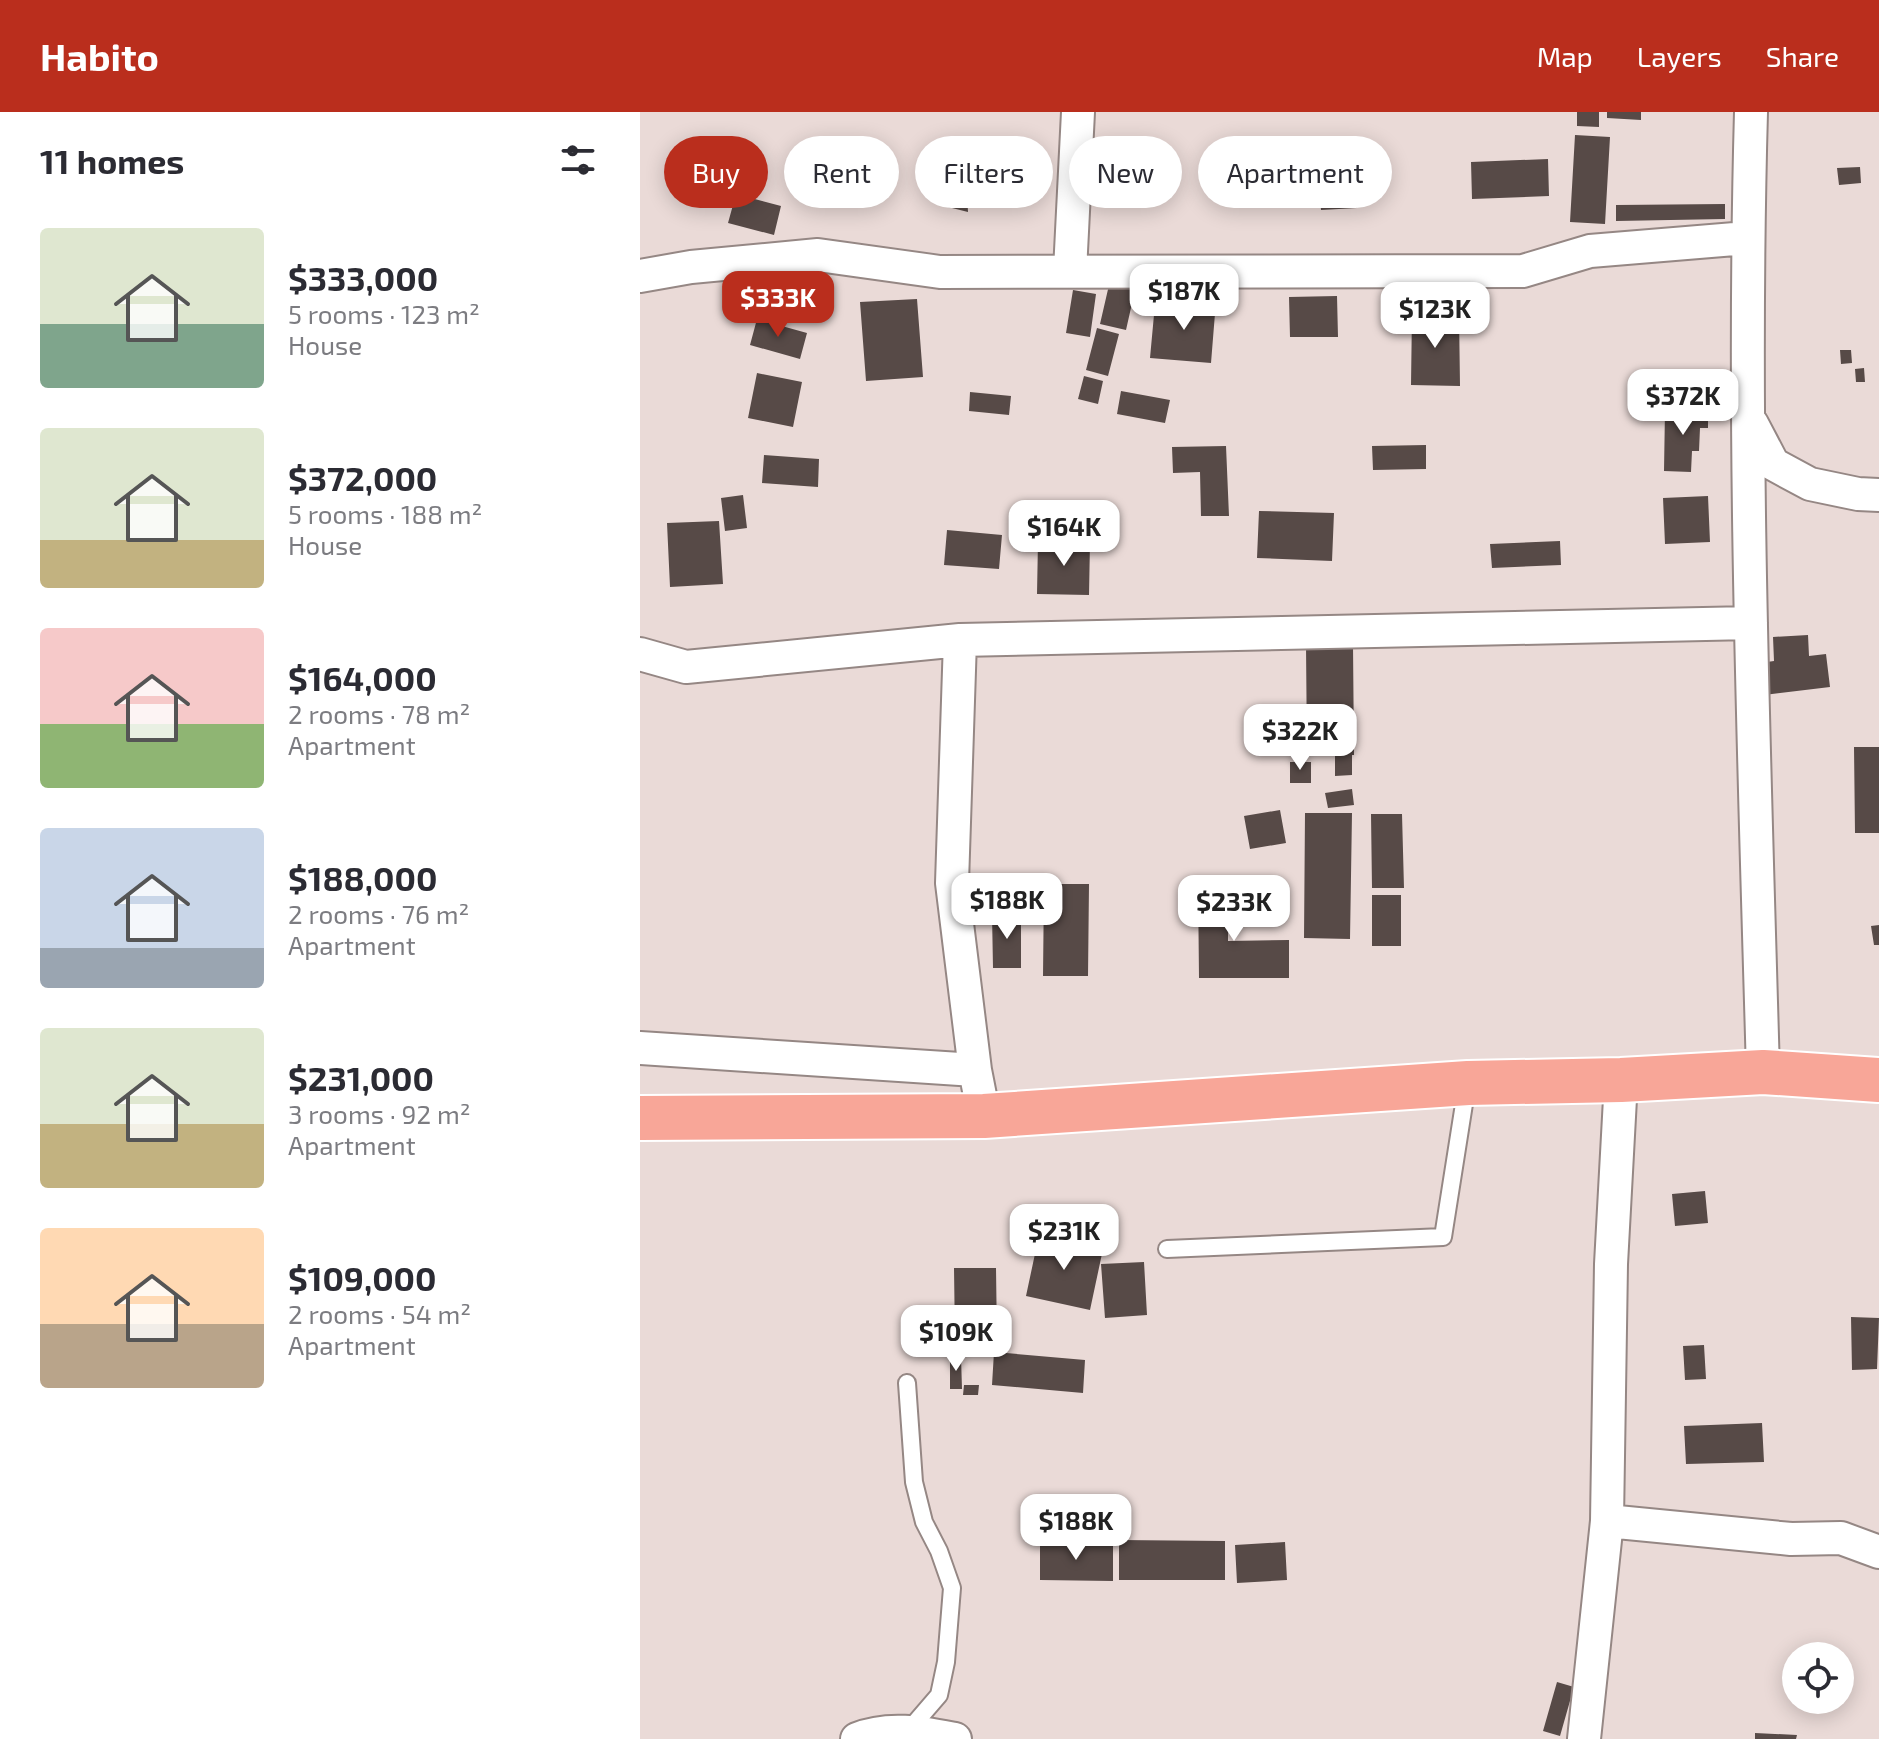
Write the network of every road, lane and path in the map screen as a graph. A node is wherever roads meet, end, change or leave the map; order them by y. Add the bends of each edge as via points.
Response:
1 (1078, 112) edge
2 (1751, 112) edge
3 (1747, 238) junction
4 (1070, 271) junction
5 (640, 276) edge
6 (1748, 417) junction
7 (1879, 495) edge
8 (1751, 623) junction
9 (960, 640) junction
10 (640, 654) edge
11 (640, 1048) edge
12 (975, 1070) junction
13 (1763, 1072) junction
14 (1621, 1080) junction
15 (1879, 1080) edge
16 (1468, 1083) junction
17 (984, 1116) junction
18 (640, 1118) edge
19 (1167, 1249) dead end
20 (907, 1383) dead end
21 (1607, 1521) junction
22 (1879, 1552) edge
23 (908, 1731) junction
24 (857, 1739) edge
25 (955, 1739) edge
26 (1584, 1739) edge

1 - 4 street
2 - 3 street
3 - 4 street via 1590,251 1523,271
3 - 6 street
4 - 5 street via 940,272 818,255
6 - 7 street via 1773,464 1810,484
6 - 8 street
8 - 9 street
8 - 13 street
9 - 10 street via 686,667
9 - 12 street via 952,883
11 - 12 street
12 - 17 street
13 - 14 highway
13 - 15 highway
14 - 16 highway
14 - 21 street via 1611,1264
16 - 17 highway
16 - 19 lane via 1443,1237
17 - 18 highway
20 - 23 lane via 914,1482 924,1522 952,1588 939,1695
21 - 22 street via 1791,1539 1841,1538
21 - 26 street
23 - 24 street
23 - 25 street

